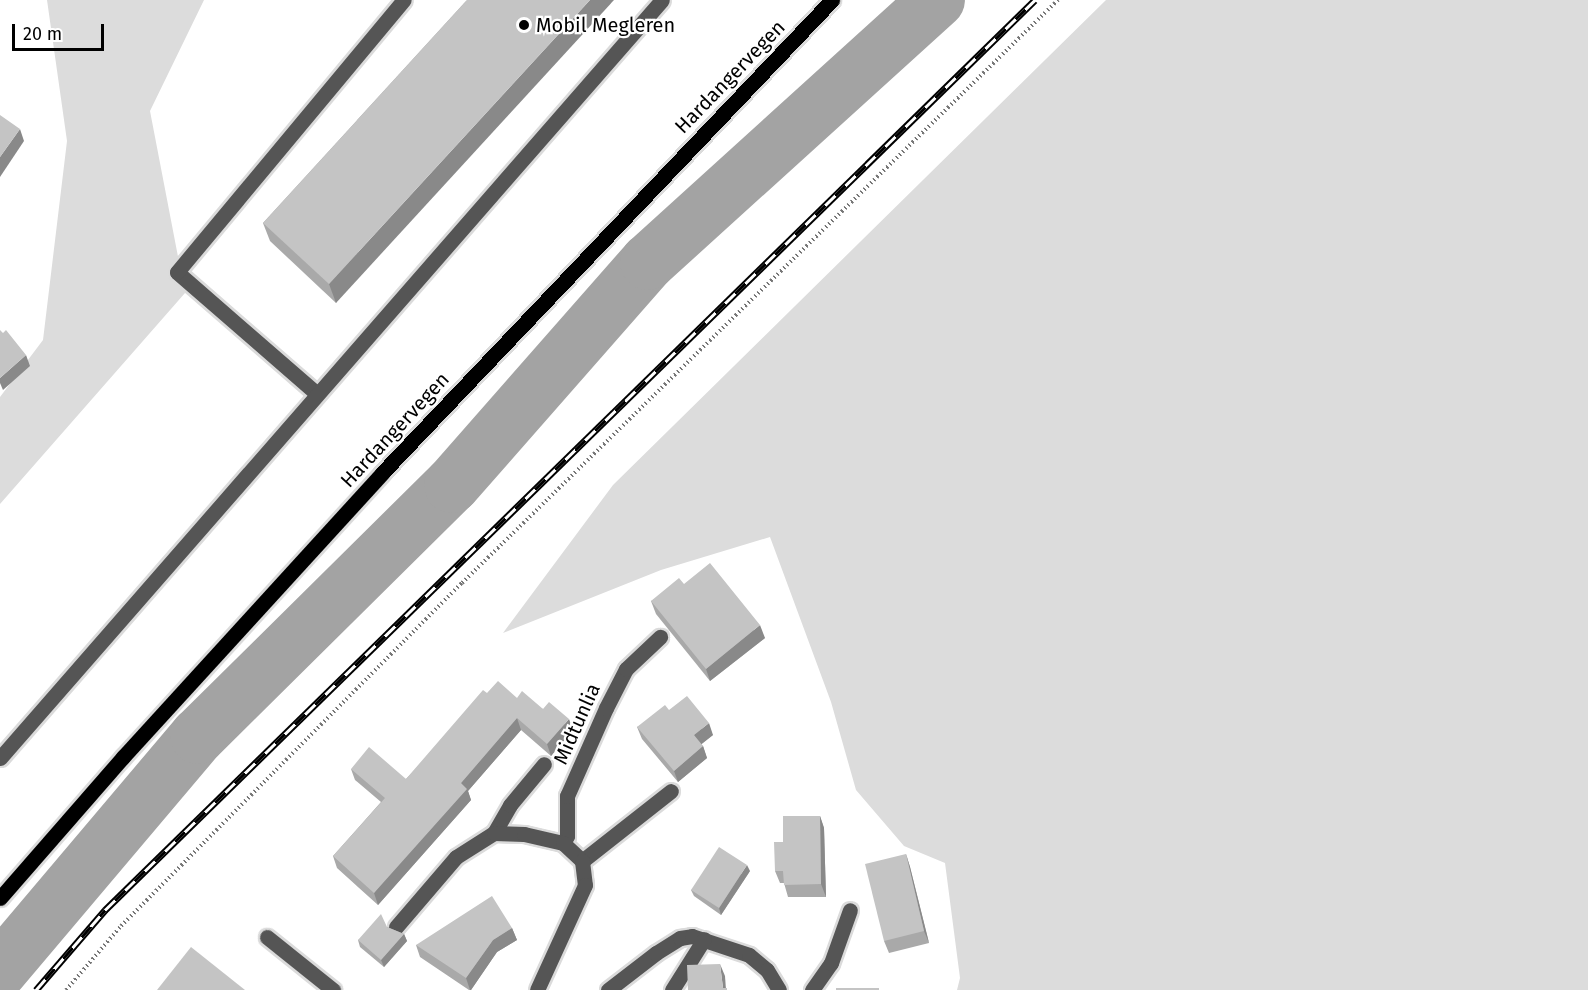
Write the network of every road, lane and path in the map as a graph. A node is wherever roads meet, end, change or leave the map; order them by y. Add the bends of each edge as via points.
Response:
1 (404, 0) edge
2 (662, 0) edge
3 (832, 0) edge
4 (1058, 0) edge
5 (316, 393) junction
6 (660, 637) dead end
7 (0, 758) edge
8 (544, 764) dead end
9 (671, 791) dead end
10 (494, 833) junction
11 (562, 843) junction
12 (582, 861) junction
13 (0, 898) edge
14 (850, 910) dead end
15 (396, 927) dead end
16 (267, 937) dead end
17 (704, 939) junction
18 (66, 990) edge
19 (333, 990) edge
20 (537, 990) edge
21 (608, 990) edge
22 (672, 990) edge
23 (779, 990) edge
24 (813, 990) edge

1 - 5 street via 177,272
2 - 5 street
3 - 13 main road, Hardangervegen via 382,473
4 - 18 path via 462,583 121,927
5 - 7 street
6 - 11 street, Midtunlia via 626,669 606,708 567,796 567,836
8 - 10 street via 510,805
9 - 12 street
10 - 11 street via 524,834
10 - 15 street via 456,857
11 - 12 street
12 - 20 street via 585,885
14 - 24 street via 831,963
16 - 19 street
17 - 21 street via 680,938
17 - 22 street
17 - 23 street via 749,955 767,970

